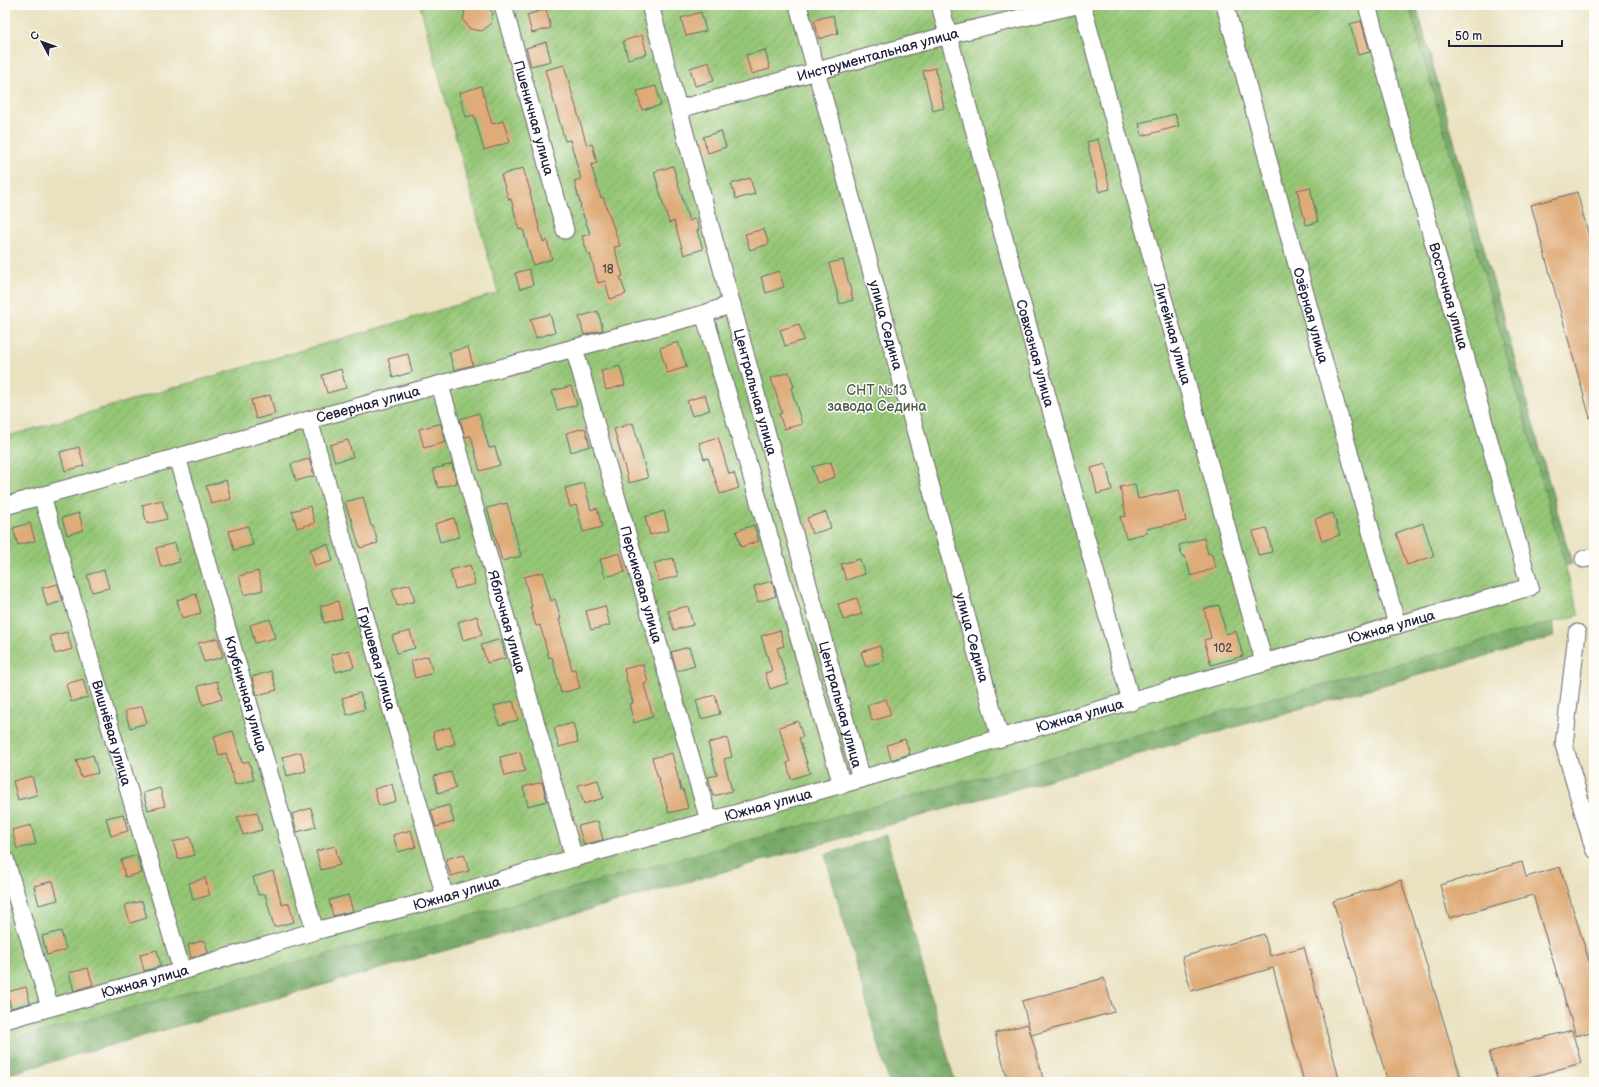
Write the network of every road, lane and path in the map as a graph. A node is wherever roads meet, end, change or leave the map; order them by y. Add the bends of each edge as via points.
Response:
1 (503, 5) edge
2 (650, 5) edge
3 (798, 5) edge
4 (940, 5) edge
5 (1078, 5) edge
6 (1082, 5) edge
7 (1225, 5) edge
8 (1367, 5) edge
9 (948, 35) junction
10 (815, 71) junction
11 (679, 109) junction
12 (565, 230) dead end
13 (732, 304) junction
14 (704, 314) junction
15 (574, 348) junction
16 (440, 385) junction
17 (309, 420) junction
18 (177, 457) junction
19 (42, 496) junction
20 (5, 506) edge
21 (1530, 587) joint
22 (1397, 626) junction
23 (1577, 633) dead end
24 (1264, 662) junction
25 (1131, 702) junction
26 (1000, 738) junction
27 (861, 779) junction
28 (842, 785) junction
29 (709, 822) junction
30 (1594, 849) edge
31 (574, 858) junction
32 (5, 859) edge
33 (446, 897) junction
34 (315, 931) junction
35 (182, 971) junction
36 (50, 1007) junction
37 (5, 1020) edge

1 - 12 street, Пшеничная улица
2 - 11 street, Центральная улица
3 - 10 street, улица Седина
4 - 9 street, Совхозная улица
5 - 9 street, Инструментальная улица
6 - 24 street, Литейная улица
7 - 22 street, Озёрная улица
8 - 21 street, Восточная улица
9 - 10 street, Инструментальная улица
9 - 25 street, Совхозная улица
10 - 11 street, Инструментальная улица
10 - 26 street, улица Седина
11 - 13 street, Центральная улица
13 - 14 street, Северная улица
13 - 27 street, Центральная улица
14 - 15 street, Северная улица
14 - 28 street, Центральная улица
15 - 16 street, Северная улица
15 - 29 street, Персиковая улица
16 - 17 street, Северная улица
16 - 31 street, Яблочная улица
17 - 18 street, Северная улица
17 - 33 street, Грушевая улица
18 - 19 street, Северная улица
18 - 34 street, Клубничная улица
19 - 20 street, Северная улица
19 - 35 street, Вишнёвая улица
21 - 22 street, Южная улица
22 - 24 street, Южная улица
23 - 30 street via 1564,745
24 - 25 street, Южная улица
25 - 26 street, Южная улица
26 - 27 street, Южная улица
27 - 28 street, Южная улица
28 - 29 street, Южная улица
29 - 31 street, Южная улица
31 - 33 street, Южная улица
32 - 36 street
33 - 34 street, Южная улица
34 - 35 street, Южная улица
35 - 36 street, Южная улица
36 - 37 street, Южная улица

